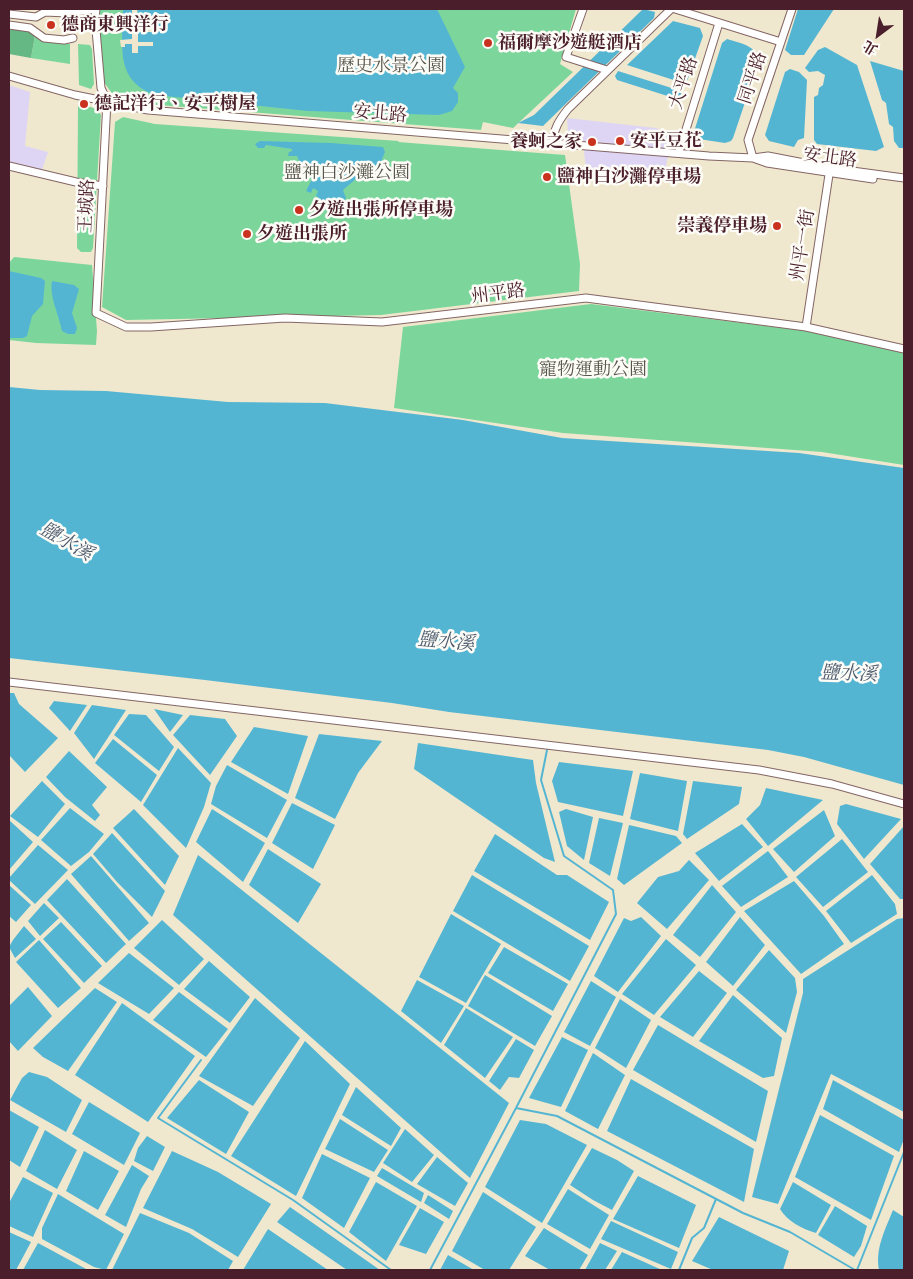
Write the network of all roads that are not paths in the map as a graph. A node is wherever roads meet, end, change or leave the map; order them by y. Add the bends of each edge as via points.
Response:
1 (96, 9) edge
2 (582, 9) edge
3 (673, 9) edge
4 (792, 9) edge
5 (9, 14) edge
6 (719, 23) junction
7 (9, 25) edge
8 (73, 38) dead end
9 (781, 42) junction
10 (606, 70) junction
11 (9, 76) edge
12 (107, 101) junction
13 (554, 144) junction
14 (679, 152) junction
15 (753, 158) junction
16 (9, 166) edge
17 (830, 171) junction
18 (904, 178) edge
19 (904, 183) edge
20 (103, 186) junction
21 (96, 313) joint
22 (806, 327) junction
23 (904, 349) edge
24 (9, 682) edge
25 (904, 804) edge

1 - 5 street via 67,14 45,12 36,17
1 - 12 street via 100,88
2 - 10 street via 566,57
3 - 6 street
3 - 10 street
4 - 9 street, 同平路
6 - 9 street
6 - 14 street, 大平路
7 - 8 street via 30,28 44,38
9 - 15 street, 同平路 via 748,140
10 - 13 street via 561,118
11 - 12 street, 安北路
12 - 13 street, 安北路 via 148,110
12 - 20 street, 王城路
13 - 14 street, 安北路
14 - 15 street, 安北路
15 - 17 street, 安北路 via 767,163
16 - 20 street
17 - 18 street, 安北路
17 - 19 street, 安北路
17 - 22 street, 州平一街
20 - 21 street, 王城路
21 - 22 street, 州平路 via 126,327 285,318 382,322 586,298
22 - 23 street, 州平路
24 - 25 street via 759,770 832,784

